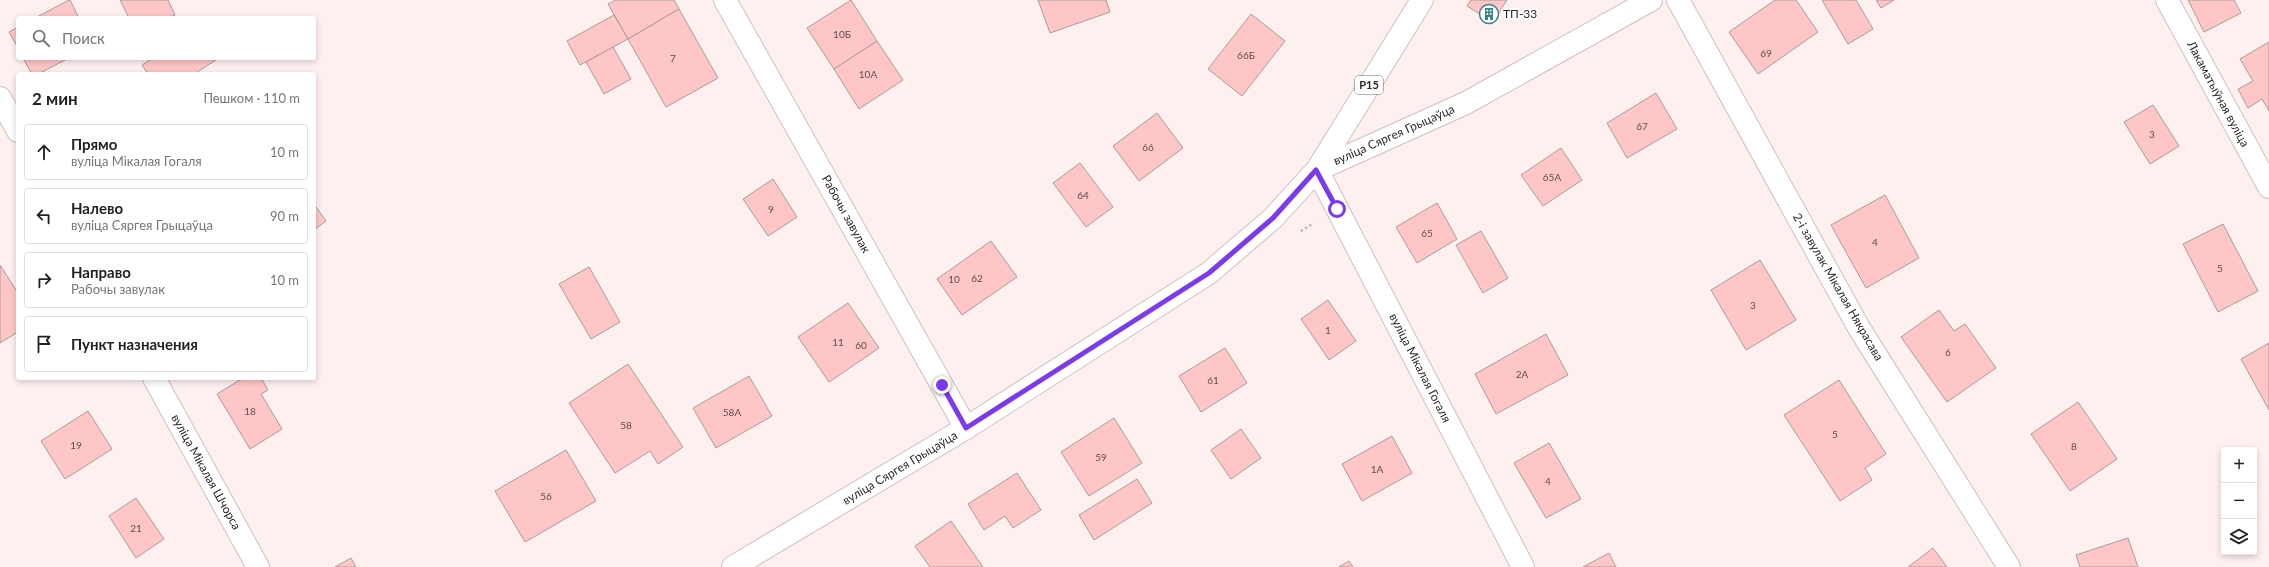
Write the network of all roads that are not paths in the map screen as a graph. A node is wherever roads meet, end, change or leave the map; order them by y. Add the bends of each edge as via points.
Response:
1 (725, 0) edge
2 (1422, 0) edge
3 (1651, 0) edge
4 (1678, 0) edge
5 (2167, 0) edge
6 (0, 98) edge
7 (16, 127) edge
8 (1316, 170) junction
9 (2269, 187) edge
10 (155, 380) edge
11 (966, 428) junction
12 (258, 567) edge
13 (733, 567) edge
14 (1523, 567) edge
15 (2009, 567) edge

1 - 11 street, Рабочы завулак
2 - 8 street, Р15
3 - 8 street, вуліца Сяргея Грыцаўца via 1466,104
4 - 15 street, 2-і завулак Мікалая Някрасава via 1859,328
5 - 9 street, Лакаматыўная вуліца
6 - 7 street
8 - 11 street, вуліца Сяргея Грыцаўца / Р15 via 1273,218 1209,273
8 - 14 street, вуліца Мікалая Гогаля
10 - 12 street, вуліца Мікалая Шчорса
11 - 13 street, вуліца Сяргея Грыцаўца / Р15

